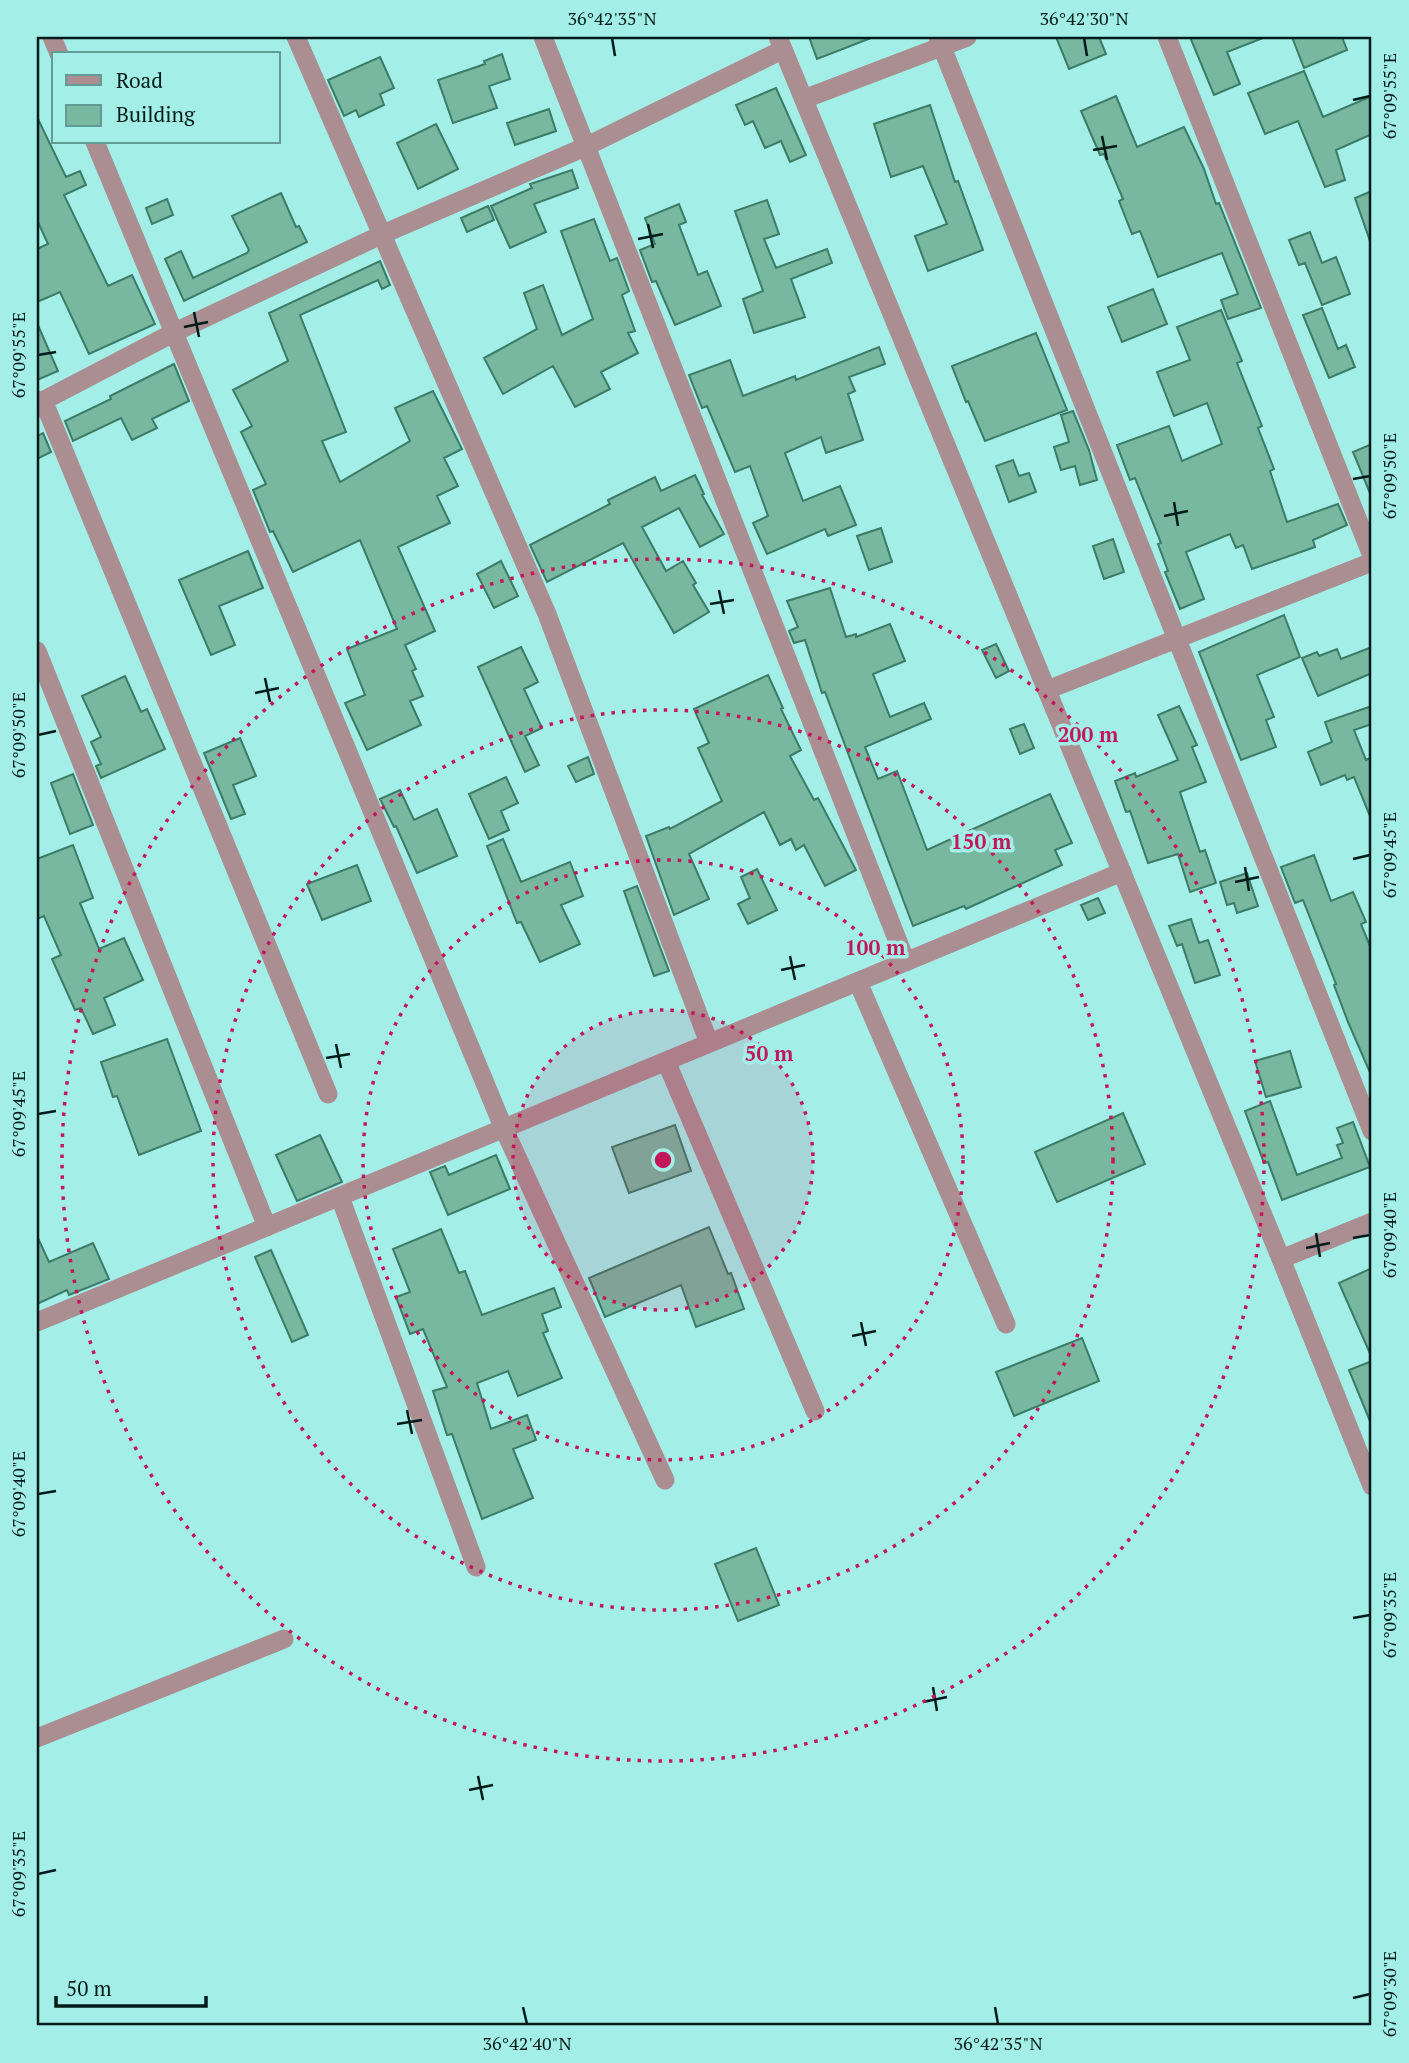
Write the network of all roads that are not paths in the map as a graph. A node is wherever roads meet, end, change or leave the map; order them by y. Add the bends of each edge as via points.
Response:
1 (296, 37) edge
2 (543, 37) edge
3 (967, 37) edge
4 (1167, 37) edge
5 (940, 42) edge
6 (780, 43) edge
7 (804, 99) junction
8 (96, 144) edge
9 (585, 147) junction
10 (383, 234) junction
11 (173, 333) junction
12 (40, 402) edge
13 (1372, 556) edge
14 (1372, 562) edge
15 (1177, 639) junction
16 (37, 651) edge
17 (1047, 690) junction
18 (1122, 872) junction
19 (906, 962) junction
20 (858, 982) junction
21 (709, 1043) junction
22 (666, 1061) junction
23 (328, 1094) dead end
24 (504, 1129) junction
25 (1372, 1131) edge
26 (340, 1197) junction
27 (1372, 1222) edge
28 (267, 1227) junction
29 (1281, 1259) junction
30 (37, 1322) edge
31 (1006, 1324) dead end
32 (815, 1411) dead end
33 (665, 1480) dead end
34 (1372, 1486) edge
35 (476, 1567) dead end
36 (284, 1639) dead end
37 (37, 1738) edge

1 - 10 street
2 - 9 street
3 - 5 street
4 - 13 street
5 - 7 street
5 - 15 street
6 - 7 street
6 - 9 street
7 - 17 street
8 - 11 street
9 - 10 street
9 - 19 street
10 - 11 street
10 - 21 street via 547,614
11 - 12 street
11 - 24 street
12 - 23 street
14 - 15 street
15 - 17 street
15 - 25 street
16 - 28 street
17 - 18 street
18 - 19 street
18 - 29 street
19 - 20 street
20 - 21 street
20 - 31 street
21 - 22 street
22 - 24 street
22 - 32 street
24 - 26 street
24 - 33 street
26 - 28 street
26 - 35 street
27 - 29 street
28 - 30 street
29 - 34 street
36 - 37 street

